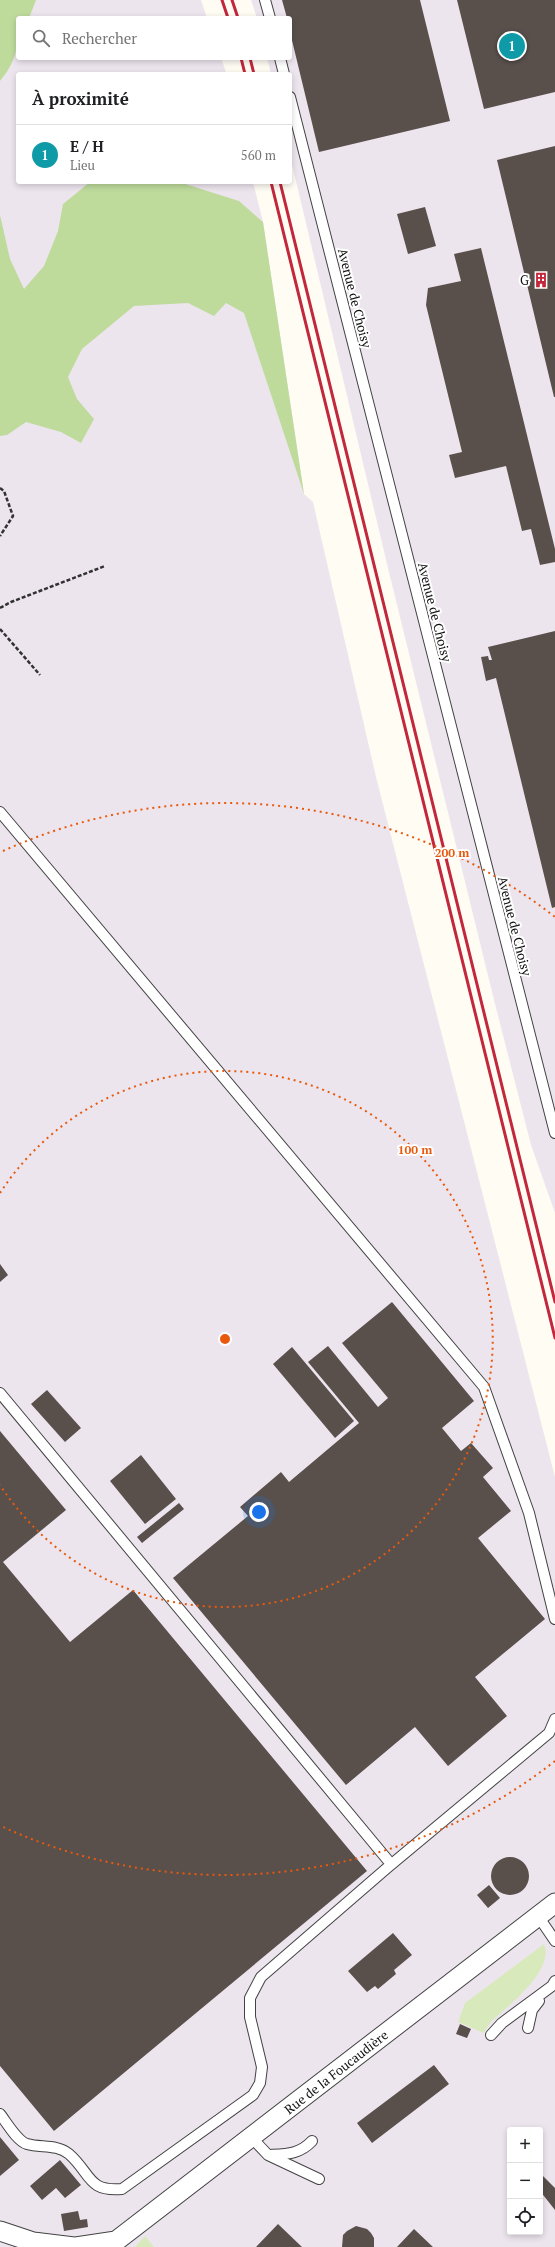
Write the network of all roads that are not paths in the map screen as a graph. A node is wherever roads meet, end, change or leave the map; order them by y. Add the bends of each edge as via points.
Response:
1 (265, 0) edge
2 (269, 16) edge
3 (280, 60) edge
4 (284, 72) edge
5 (292, 105) edge
6 (0, 812) edge
7 (555, 1133) edge
8 (0, 1393) edge
9 (555, 1619) edge
10 (555, 1719) edge
11 (391, 1864) junction
12 (555, 1903) edge
13 (538, 1916) junction
14 (555, 1941) edge
15 (554, 1984) edge
16 (528, 2028) dead end
17 (491, 2034) dead end
18 (0, 2114) edge
19 (251, 2137) junction
20 (312, 2141) dead end
21 (268, 2156) junction
22 (319, 2179) dead end
23 (0, 2231) edge
24 (115, 2244) edge
25 (75, 2247) edge

1 - 2 lane
3 - 4 lane
5 - 7 lane, Avenue de Choisy
6 - 9 lane via 484,1387 529,1512
8 - 11 lane
10 - 11 lane via 548,1733
11 - 18 lane via 261,1978 250,1998 250,2018 262,2067 260,2083 254,2095 122,2189 99,2188 68,2154 54,2148 27,2144
12 - 13 street, Rue de la Foucaudière
13 - 14 lane
13 - 19 street, Rue de la Foucaudière
15 - 16 lane via 532,2010
15 - 17 lane
19 - 21 lane
19 - 24 street, Rue de la Foucaudière
20 - 21 lane via 304,2150
21 - 22 lane
23 - 25 street, Rue de la Foucaudière via 33,2242
24 - 25 street, Rue de la Foucaudière

